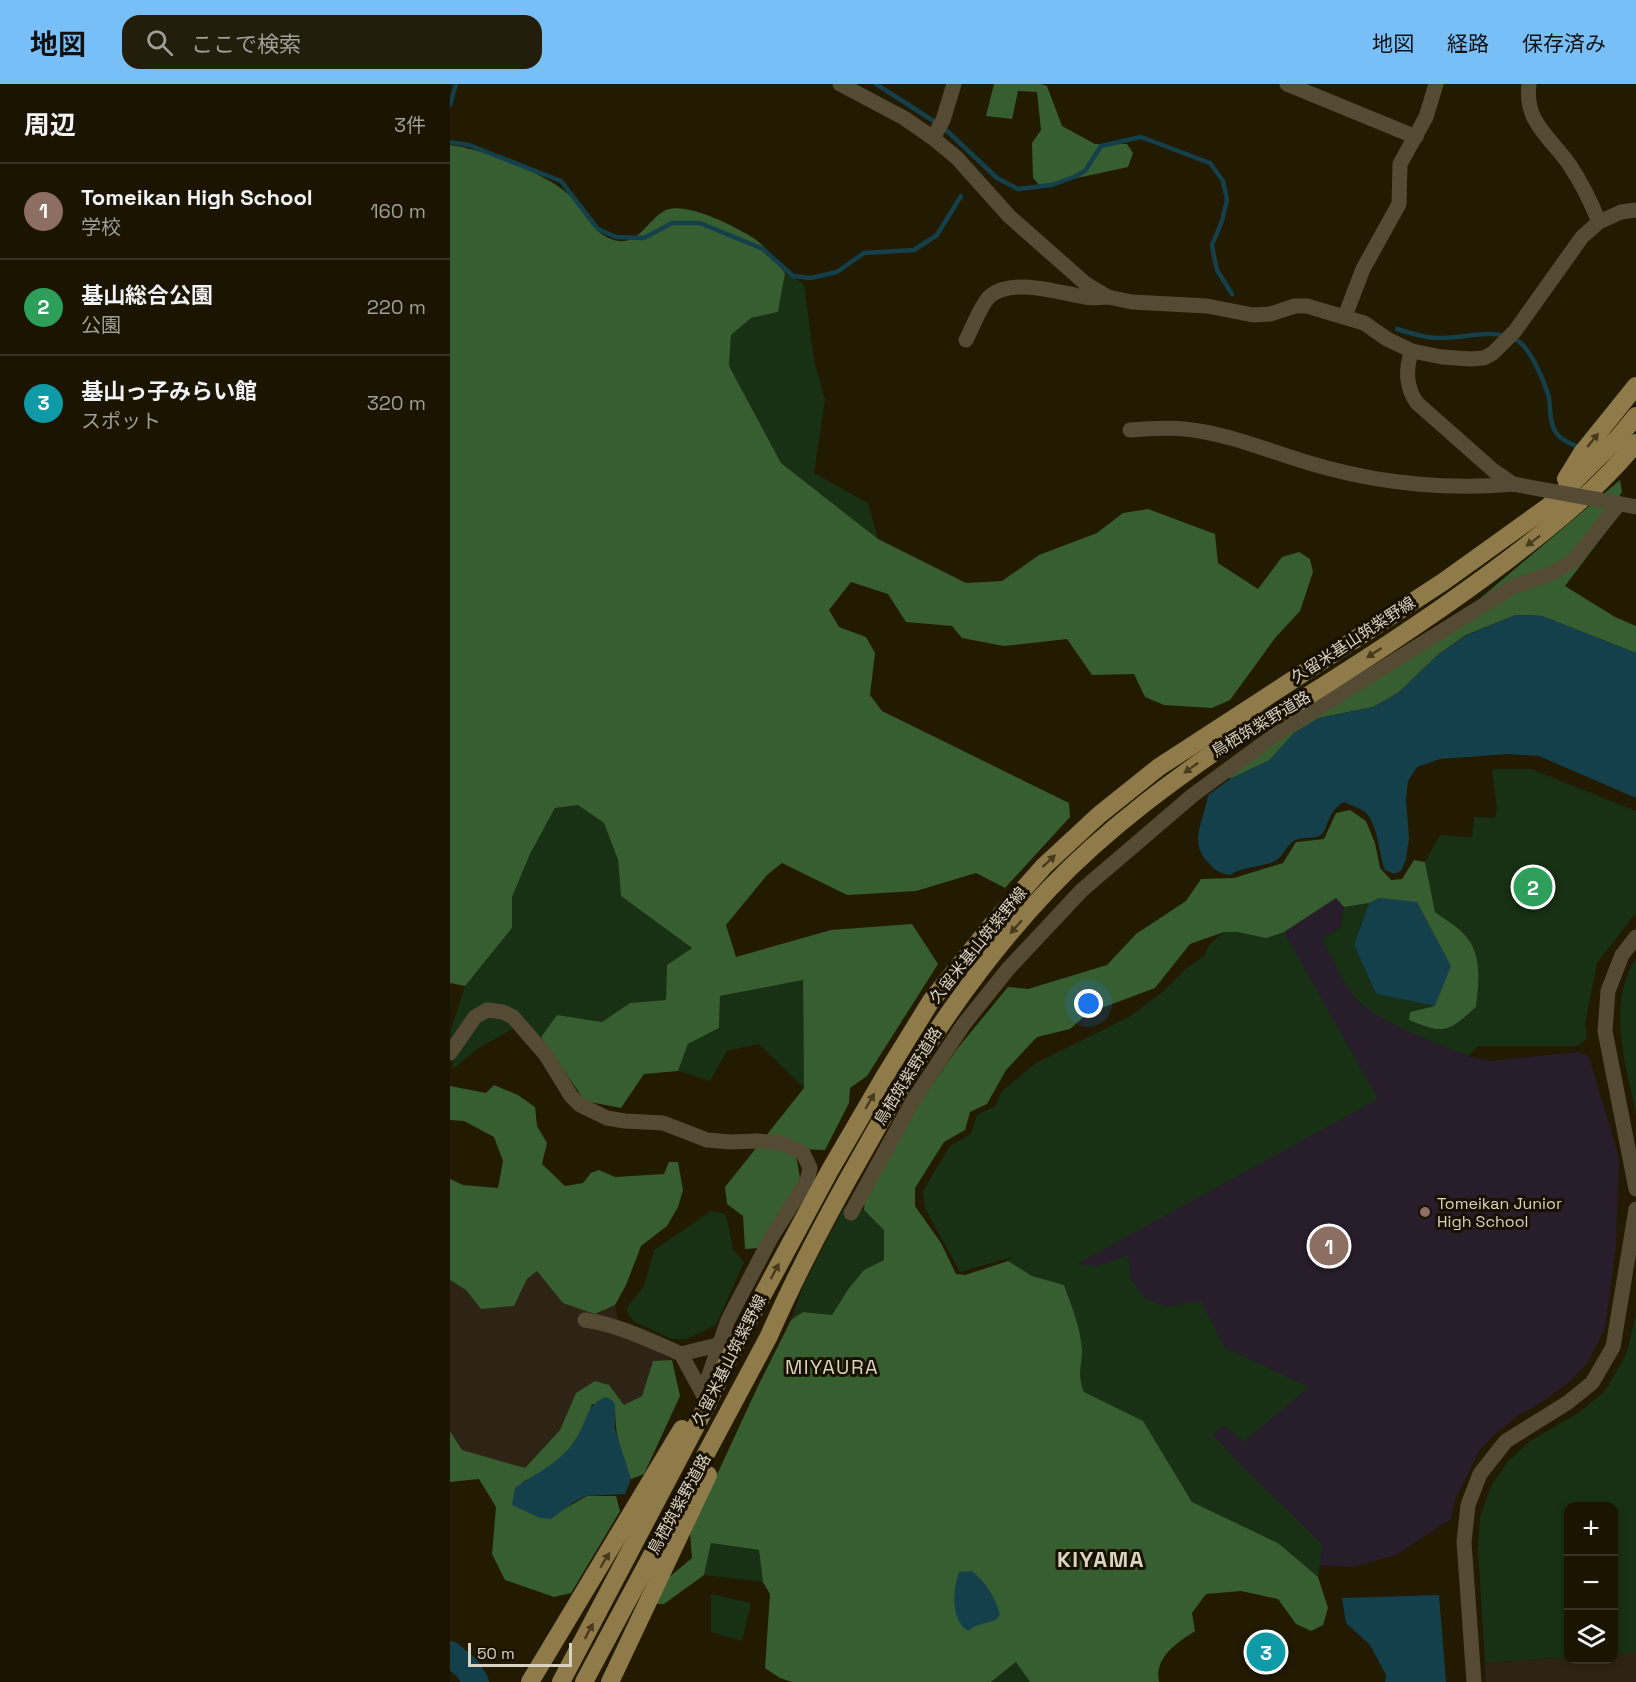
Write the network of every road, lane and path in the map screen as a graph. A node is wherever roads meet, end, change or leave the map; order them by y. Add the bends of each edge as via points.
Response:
1 (840, 84) edge
2 (954, 84) edge
3 (1287, 84) edge
4 (1436, 84) edge
5 (1529, 84) edge
6 (938, 130) junction
7 (1416, 136) junction
8 (1636, 210) edge
9 (1599, 222) junction
10 (1108, 297) junction
11 (1345, 316) junction
12 (966, 340) dead end
13 (1412, 351) junction
14 (1636, 386) edge
15 (1636, 416) edge
16 (1130, 430) dead end
17 (1636, 443) edge
18 (1636, 460) edge
19 (1514, 484) junction
20 (1615, 503) junction
21 (1636, 507) edge
22 (1555, 513) junction
23 (1636, 937) edge
24 (450, 1053) edge
25 (1636, 1189) edge
26 (1636, 1209) edge
27 (851, 1213) dead end
28 (585, 1320) dead end
29 (769, 1336) junction
30 (728, 1346) junction
31 (681, 1354) junction
32 (705, 1398) junction
33 (530, 1682) edge
34 (561, 1682) edge
35 (584, 1682) edge
36 (610, 1682) edge
37 (1474, 1682) edge

1 - 6 street via 904,118
2 - 6 street
3 - 7 street
4 - 7 street
5 - 9 street via 1528,102 1537,127 1569,164
6 - 10 street via 957,158 1009,216 1086,284
7 - 11 street via 1400,164 1399,204 1363,268
8 - 9 street
9 - 13 street via 1582,237 1510,337 1493,353 1471,359
10 - 11 street via 1207,306 1253,315 1307,306
10 - 12 street via 1087,298 1055,290 1016,287 1000,290 989,297
11 - 13 street
13 - 19 street via 1408,377 1417,403
22 -> 14 main road via 1582,453
15 - 22 main road, 久留米基山筑紫野線
16 - 19 street via 1187,429 1329,469 1385,479 1475,486
17 - 22 main road, 鳥栖筑紫野道路
18 - 22 main road
19 - 20 street, bridge
20 - 21 street
20 - 27 street via 1572,562 1514,586 1272,737 1192,795 1082,890 1008,969 964,1024 914,1099
22 -> 29 main road, 鳥栖筑紫野道路 via 1456,600 1294,705 1253,726 1146,801 1050,888 1000,944 949,1011 899,1088 790,1287
30 -> 22 main road, 久留米基山筑紫野線 via 931,1001 1044,866 1159,767
23 - 25 street via 1622,955 1608,991 1605,1031
24 - 30 street via 475,1017 487,1010 502,1012 513,1017 546,1055 580,1106 616,1120 663,1123 707,1140 781,1143 803,1153 810,1168 807,1181 772,1236 728,1320
26 - 37 street via 1613,1347 1592,1383 1506,1441 1480,1474 1468,1505 1464,1542
28 - 31 street via 629,1331
29 - 35 main road, 鳥栖筑紫野道路
29 - 36 main road
30 - 31 street
30 - 32 main road, 久留米基山筑紫野線
31 - 32 street
33 -> 32 main road
34 -> 32 main road, 久留米基山筑紫野線

